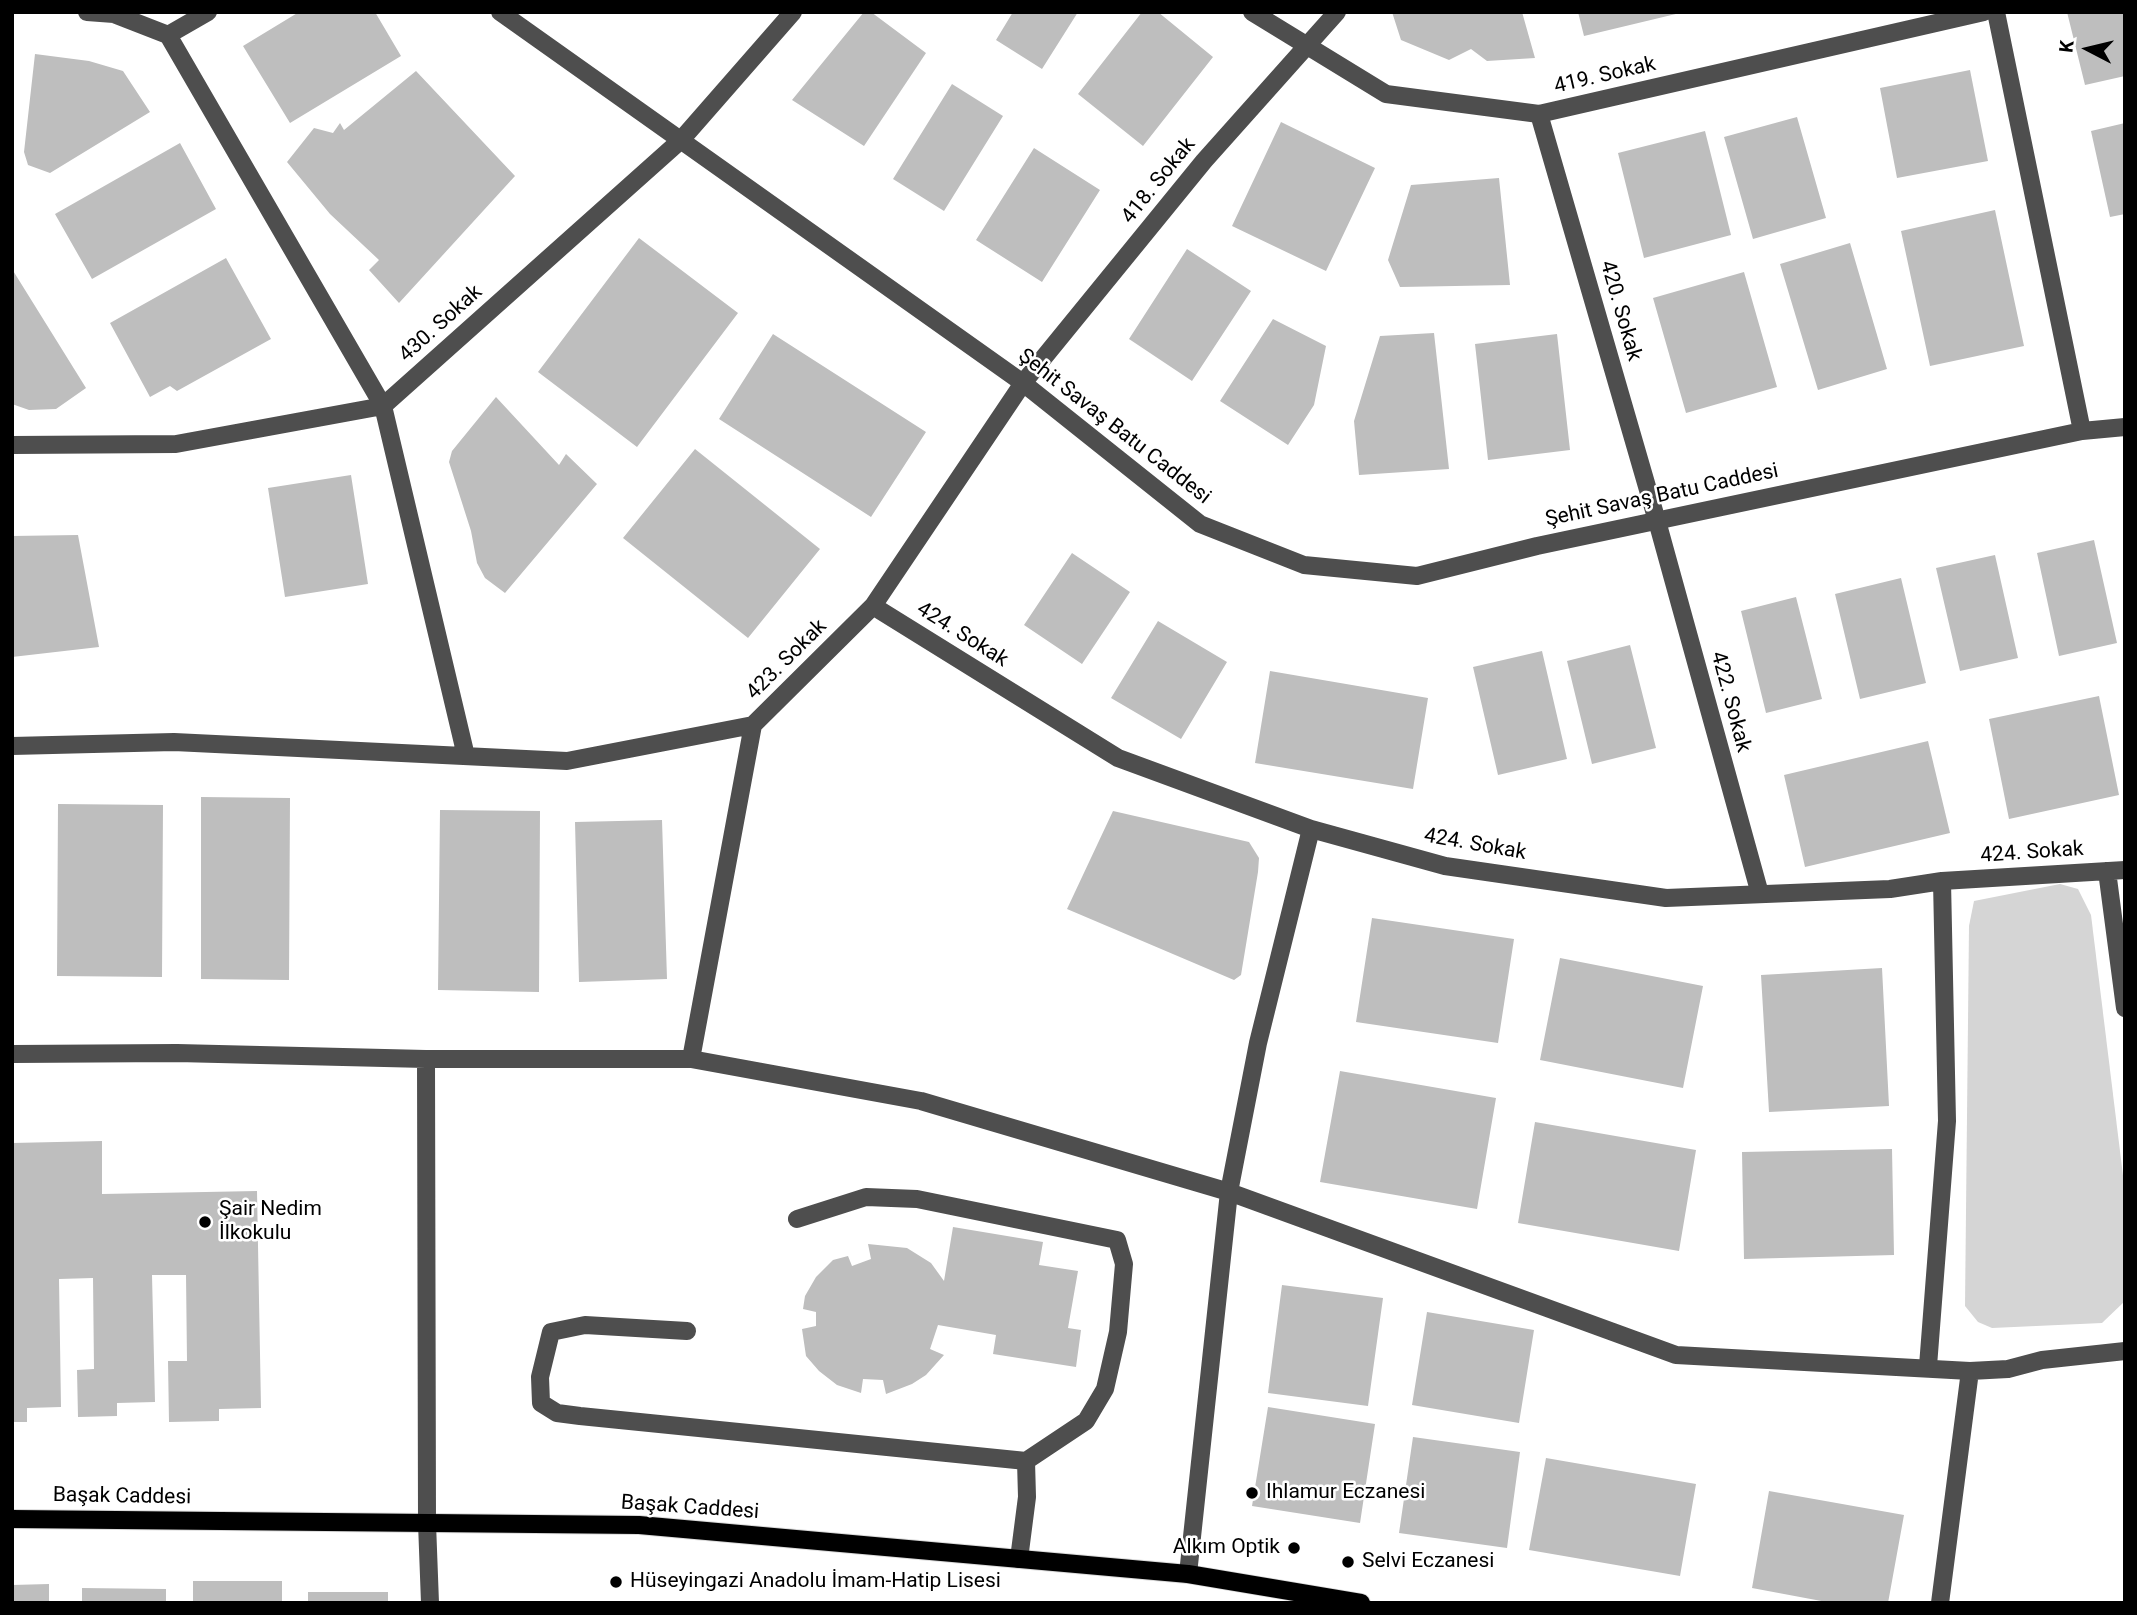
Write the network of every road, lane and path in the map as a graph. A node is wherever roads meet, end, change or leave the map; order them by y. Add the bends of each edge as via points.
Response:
1 (87, 12) edge
2 (208, 12) edge
3 (500, 12) edge
4 (793, 12) edge
5 (1252, 12) edge
6 (1336, 12) edge
7 (1984, 12) edge
8 (1996, 12) edge
9 (168, 35) junction
10 (1306, 47) junction
11 (1539, 114) junction
12 (681, 140) junction
13 (1023, 383) junction
14 (383, 406) junction
15 (2125, 427) edge
16 (2082, 431) junction
17 (12, 445) edge
18 (1657, 521) junction
19 (873, 606) junction
20 (753, 725) junction
21 (12, 746) edge
22 (466, 756) junction
23 (1311, 829) junction
24 (2116, 871) edge
25 (1942, 881) junction
26 (1760, 894) junction
27 (2125, 1008) edge
28 (12, 1054) edge
29 (426, 1059) junction
30 (691, 1059) junction
31 (1229, 1192) junction
32 (797, 1219) dead end
33 (687, 1331) dead end
34 (2125, 1351) edge
35 (1928, 1366) junction
36 (1970, 1371) junction
37 (1026, 1461) junction
38 (12, 1519) edge
39 (426, 1523) junction
40 (1019, 1559) junction
41 (1188, 1574) junction
42 (1270, 1595) edge
43 (430, 1603) edge
44 (1361, 1603) edge
45 (1940, 1603) edge

1 - 9 street via 114,14
2 - 9 street
3 - 12 street, Şehit Savaş Batu Caddesi
4 - 12 street, 430. Sokak
5 - 10 street, 419. Sokak
6 - 10 street, 418. Sokak
7 - 11 street, 419. Sokak
8 - 16 street
9 - 14 street
10 - 11 street, 419. Sokak via 1386,94
10 - 13 street, 418. Sokak via 1204,161
11 - 18 street, 420. Sokak
12 - 13 street, Şehit Savaş Batu Caddesi
12 - 14 street, 430. Sokak
13 - 18 street, Şehit Savaş Batu Caddesi via 1200,524 1304,565 1417,576
13 - 19 street, 423. Sokak
14 - 17 street via 176,444
14 - 22 street
15 - 16 street, Şehit Savaş Batu Caddesi
16 - 18 street, Şehit Savaş Batu Caddesi
18 - 26 street, 422. Sokak
19 - 20 street, 423. Sokak
19 - 23 street, 424. Sokak via 1118,758
20 - 22 street via 567,761
20 - 30 street, 423. Sokak
21 - 22 street via 174,741
23 - 26 street, 424. Sokak via 1445,866 1666,898
23 - 31 street via 1258,1043
24 - 25 street, 424. Sokak
24 - 27 street
25 - 26 street, 424. Sokak via 1890,889
25 - 35 street via 1947,1121
28 - 29 street
29 - 30 street
29 - 39 street
30 - 31 street via 921,1101
31 - 35 street via 1676,1355
31 - 41 street
32 - 37 street via 866,1197 917,1199 1117,1240 1123,1278 1118,1332 1105,1389 1086,1421
33 - 37 street via 585,1325 551,1332 541,1377 541,1404 557,1413 580,1416
34 - 36 street
35 - 36 street
36 - 45 street
37 - 40 street via 1027,1497
38 - 39 main road, Başak Caddesi
39 - 40 main road, Başak Caddesi via 639,1525
39 - 43 street
40 - 41 main road, Başak Caddesi
41 - 42 main road, Başak Caddesi
42 - 44 main road, Başak Caddesi

